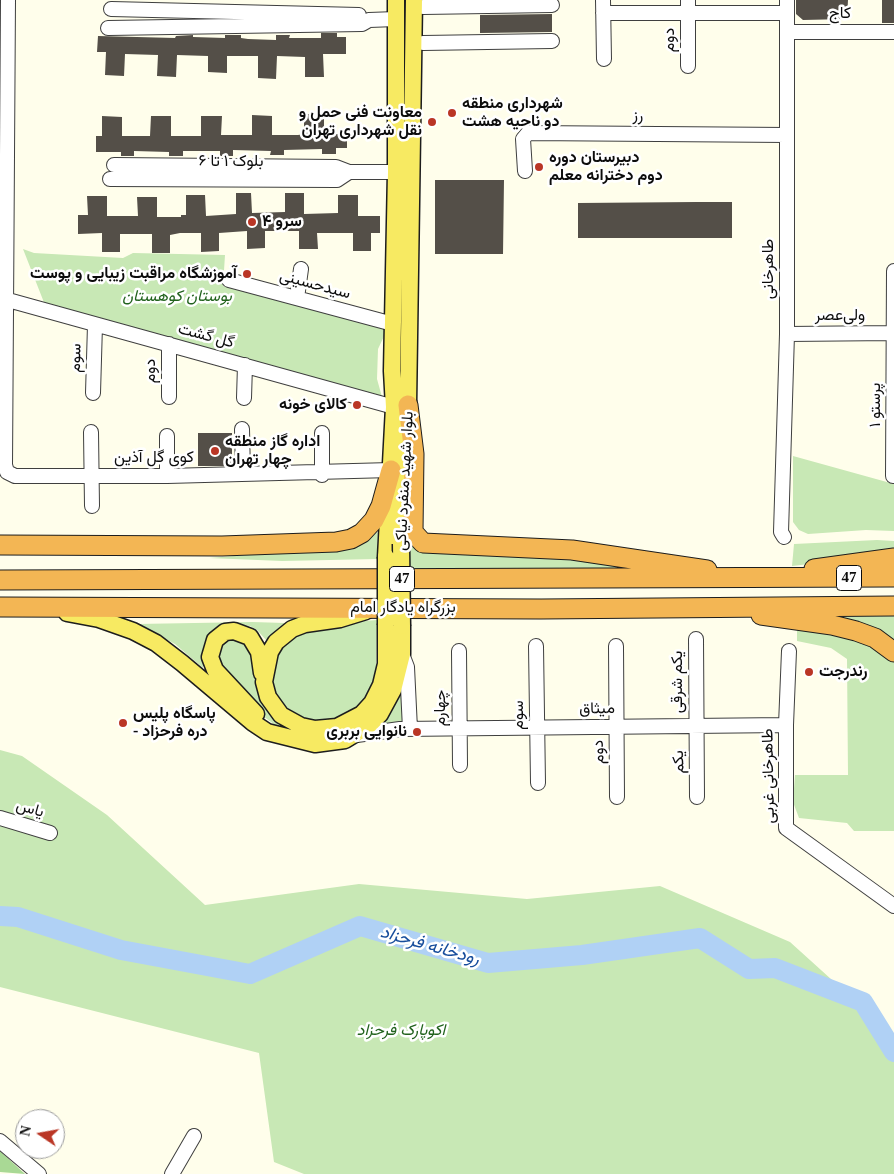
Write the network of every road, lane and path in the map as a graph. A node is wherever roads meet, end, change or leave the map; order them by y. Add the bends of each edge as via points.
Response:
1 (8, 0) edge
2 (396, 0) edge
3 (420, 2) edge
4 (552, 5) dead end
5 (603, 6) edge
6 (688, 7) edge
7 (787, 7) edge
8 (111, 9) dead end
9 (396, 19) junction
10 (369, 20) junction
11 (108, 28) dead end
12 (787, 32) junction
13 (894, 32) edge
14 (552, 42) dead end
15 (423, 43) junction
16 (604, 59) dead end
17 (688, 66) dead end
18 (787, 135) junction
19 (114, 165) dead end
20 (525, 170) dead end
21 (349, 172) junction
22 (396, 172) junction
23 (110, 180) dead end
24 (301, 269) dead end
25 (894, 271) edge
26 (228, 280) dead end
27 (410, 289) junction
28 (297, 298) junction
29 (8, 300) junction
30 (393, 324) junction
31 (95, 325) junction
32 (787, 334) junction
33 (894, 334) edge
34 (169, 344) junction
35 (245, 364) junction
36 (93, 393) dead end
37 (168, 398) dead end
38 (244, 398) dead end
39 (401, 406) junction
40 (242, 429) dead end
41 (91, 432) dead end
42 (322, 433) dead end
43 (167, 436) dead end
44 (391, 470) junction
45 (243, 474) junction
46 (322, 474) junction
47 (91, 475) junction
48 (167, 476) junction
49 (893, 476) edge
50 (92, 506) dead end
51 (784, 537) dead end
52 (0, 545) edge
53 (894, 558) edge
54 (894, 577) edge
55 (759, 578) junction
56 (0, 580) edge
57 (894, 606) edge
58 (0, 607) edge
59 (35, 607) junction
60 (706, 607) junction
61 (375, 609) junction
62 (394, 626) junction
63 (696, 639) dead end
64 (536, 646) dead end
65 (616, 646) dead end
66 (458, 651) dead end
67 (789, 651) dead end
68 (894, 652) edge
69 (402, 654) junction
70 (264, 682) junction
71 (786, 725) junction
72 (616, 726) junction
73 (696, 726) junction
74 (458, 728) junction
75 (536, 728) junction
76 (410, 729) junction
77 (284, 735) junction
78 (354, 735) junction
79 (460, 764) dead end
80 (538, 783) dead end
81 (617, 797) dead end
82 (697, 798) dead end
83 (0, 818) edge
84 (50, 832) dead end
85 (894, 906) edge
86 (194, 1136) dead end
87 (0, 1141) edge
88 (39, 1174) edge
89 (172, 1174) edge

1 - 29 street
2 - 9 main road, بلوار شهید منفرد نیاکی
3 - 4 street
3 - 15 main road
3 - 27 main road, بلوار شهید منفرد نیاکی
5 - 6 street
5 - 16 street
6 - 7 street
6 - 17 street, دوم
7 - 12 street, طاهرخانی
8 - 10 street via 363,16
9 - 10 street
9 - 22 main road, بلوار شهید منفرد نیاکی
10 - 11 street via 362,24
12 - 13 street, کاج
12 - 18 street, طاهرخانی
14 - 15 street
15 - 27 main road via 420,242
18 - 20 street, رز via 528,133 523,139
18 - 32 street, طاهرخانی
19 - 21 street via 336,168
21 - 22 street
21 - 23 street, بلوک ۱ تا ۶ via 337,180
22 - 30 main road, بلوار شهید منفرد نیاکی
24 - 28 street
25 - 33 street, پرستو ۱
26 - 28 street, سیدحسینی
27 - 39 main road, بلوار شهید منفرد نیاکی
28 - 30 street, سیدحسینی
29 - 31 street, گل گشت
29 - 47 street, کوی گل آذین via 7,472 15,476
30 - 39 main road, بلوار شهید منفرد نیاکی via 392,372
31 - 34 street, گل گشت
31 - 36 street, سوم
32 - 33 street, ولی‌عصر
32 - 51 street, طاهرخانی via 781,532
33 - 49 street, پرستو ۱
34 - 35 street, گل گشت
34 - 37 street, دوم
35 - 38 street
35 - 39 street, گل گشت
39 - 44 main road, بلوار شهید منفرد نیاکی
39 - 55 highway via 414,454 413,532 423,543 572,550
39 - 62 main road, بلوار شهید منفرد نیاکی, bridge via 401,544
40 - 45 street
41 - 47 street
42 - 46 street
43 - 48 street
44 - 46 street, کوی گل آذین
44 - 52 highway via 374,520 362,533 336,542 222,546
44 - 62 main road, بلوار شهید منفرد نیاکی, bridge via 386,557
45 - 46 street, کوی گل آذین
45 - 48 street, کوی گل آذین
47 - 48 street, کوی گل آذین
47 - 50 street
53 - 55 highway
54 - 55 highway, بزرگراه یادگار امام / 47
55 - 56 highway, بزرگراه یادگار امام / 47
57 - 60 highway, بزرگراه یادگار امام / 47
58 - 59 highway, بزرگراه یادگار امام / 47
59 - 61 highway, بزرگراه یادگار امام / 47
59 - 77 main road, بلوار شهید منفرد نیاکی via 99,619 133,631 156,643 252,722 267,732
60 - 61 highway, بزرگراه یادگار امام / 47
60 - 68 highway via 848,629 875,638
61 - 70 main road via 305,624 283,635 270,652
62 - 69 main road, بلوار شهید منفرد نیاکی
62 - 70 main road, بلوار شهید منفرد نیاکی via 381,685 367,708 345,724 315,729 294,723 276,710
63 - 73 street, یکم شرقی
64 - 75 street, سوم
65 - 72 street, دوم
66 - 74 street, چهارم
67 - 71 street, طاهرخانی غربی
69 - 76 street via 407,667
69 - 78 main road, بلوار شهید منفرد نیاکی via 388,702 368,726
70 - 77 main road, بلوار شهید منفرد نیاکی via 259,652 250,636 234,631 220,635 211,651 215,670 254,713
71 - 73 street, میثاق
71 - 85 street, طاهرخانی غربی via 786,828
72 - 73 street, میثاق
72 - 75 street, میثاق
72 - 81 street, دوم
73 - 82 street, یکم
74 - 75 street, میثاق
74 - 76 street, میثاق
74 - 79 street, چهارم
75 - 80 street, سوم
76 - 78 street, میثاق
77 - 78 main road, بلوار شهید منفرد نیاکی via 323,744
83 - 84 street, یاس
86 - 89 street
87 - 88 street

